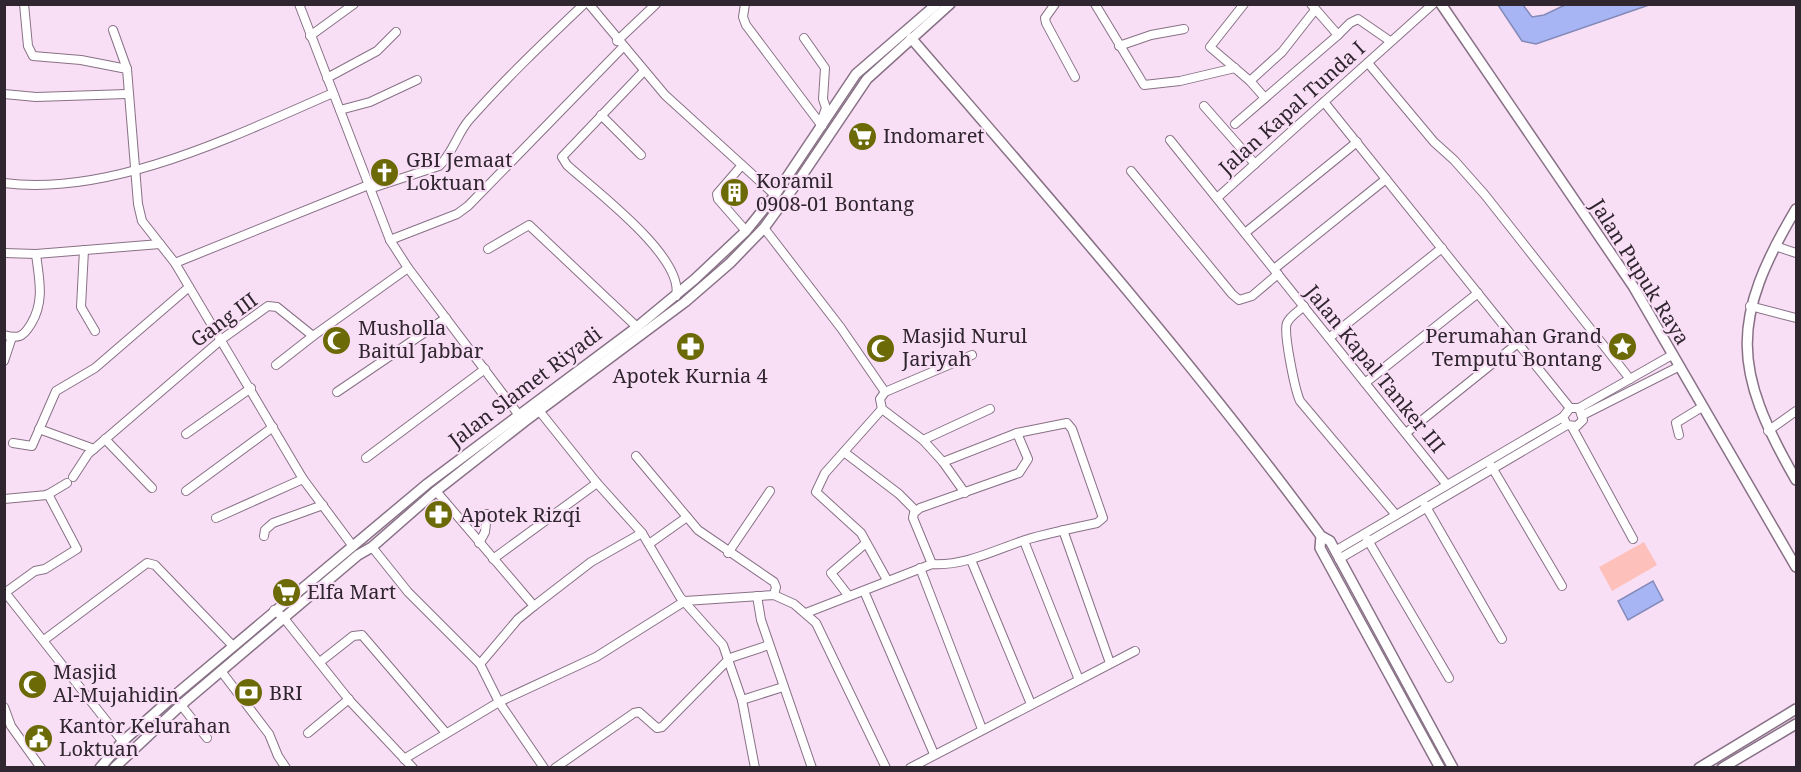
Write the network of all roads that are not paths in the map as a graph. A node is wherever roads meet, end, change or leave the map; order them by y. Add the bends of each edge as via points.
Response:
1 (24, 4) edge
2 (299, 4) edge
3 (354, 4) edge
4 (584, 4) edge
5 (588, 4) edge
6 (745, 4) edge
7 (937, 4) edge
8 (950, 4) edge
9 (1055, 4) edge
10 (1095, 4) edge
11 (1244, 4) edge
12 (1433, 4) edge
13 (1441, 4) edge
14 (652, 6) edge
15 (1313, 7) edge
16 (1184, 29) dead end
17 (113, 30) dead end
18 (396, 32) dead end
19 (1338, 35) junction
20 (310, 36) junction
21 (804, 38) dead end
22 (911, 38) junction
23 (1389, 42) junction
24 (620, 44) junction
25 (1119, 46) junction
26 (1368, 63) junction
27 (1235, 68) junction
28 (127, 69) junction
29 (643, 72) junction
30 (1075, 77) dead end
31 (327, 78) junction
32 (417, 81) dead end
33 (1250, 81) junction
34 (333, 93) junction
35 (4, 94) edge
36 (127, 94) junction
37 (1265, 98) junction
38 (1324, 102) junction
39 (1204, 106) dead end
40 (340, 110) junction
41 (601, 115) junction
42 (1235, 123) dead end
43 (821, 125) junction
44 (1170, 140) dead end
45 (1357, 142) junction
46 (641, 155) dead end
47 (1255, 164) junction
48 (742, 165) junction
49 (137, 169) junction
50 (1131, 171) dead end
51 (1386, 179) junction
52 (4, 183) edge
53 (371, 186) junction
54 (775, 195) junction
55 (1217, 198) junction
56 (1797, 209) edge
57 (764, 228) junction
58 (746, 231) junction
59 (1245, 232) junction
60 (390, 240) junction
61 (160, 244) junction
62 (1775, 246) junction
63 (1442, 248) junction
64 (488, 249) dead end
65 (84, 250) junction
66 (4, 253) edge
67 (1797, 253) edge
68 (36, 254) junction
69 (722, 255) junction
70 (175, 263) junction
71 (730, 263) junction
72 (408, 268) junction
73 (1276, 271) junction
74 (189, 287) junction
75 (1478, 293) junction
76 (676, 296) junction
77 (1304, 306) junction
78 (1750, 306) junction
79 (446, 318) junction
80 (1797, 318) edge
81 (637, 327) junction
82 (95, 331) dead end
83 (8, 336) edge
84 (313, 336) junction
85 (1329, 338) junction
86 (222, 339) junction
87 (1518, 343) junction
88 (972, 355) dead end
89 (1672, 355) junction
90 (4, 361) edge
91 (276, 365) dead end
92 (1678, 367) junction
93 (485, 369) junction
94 (1630, 379) junction
95 (1365, 383) junction
96 (251, 388) junction
97 (337, 392) dead end
98 (885, 392) junction
99 (532, 402) junction
100 (1702, 407) junction
101 (1570, 408) junction
102 (882, 409) junction
103 (990, 409) dead end
104 (540, 410) junction
105 (1797, 411) edge
106 (1581, 412) junction
107 (518, 414) junction
108 (1563, 417) junction
109 (1570, 426) junction
110 (273, 427) junction
111 (39, 429) junction
112 (1768, 431) junction
113 (1017, 433) junction
114 (1406, 433) junction
115 (186, 434) dead end
116 (1679, 435) dead end
117 (105, 439) junction
118 (923, 440) junction
119 (13, 443) dead end
120 (94, 449) junction
121 (844, 452) junction
122 (636, 456) dead end
123 (366, 458) dead end
124 (1488, 461) junction
125 (943, 462) junction
126 (1493, 469) junction
127 (303, 479) junction
128 (1797, 480) edge
129 (597, 483) junction
130 (1447, 485) junction
131 (152, 488) dead end
132 (186, 491) dead end
133 (436, 491) junction
134 (770, 491) dead end
135 (965, 493) junction
136 (48, 494) junction
137 (4, 499) edge
138 (1422, 499) junction
139 (323, 505) junction
140 (1427, 507) junction
141 (916, 511) junction
142 (487, 514) dead end
143 (1395, 515) junction
144 (687, 517) junction
145 (216, 518) dead end
146 (1063, 530) junction
147 (642, 533) junction
148 (1364, 534) junction
149 (264, 536) dead end
150 (1321, 536) junction
151 (1633, 539) dead end
152 (1024, 541) junction
153 (1368, 542) junction
154 (479, 543) junction
155 (866, 543) junction
156 (649, 544) junction
157 (352, 545) junction
158 (372, 547) junction
159 (728, 553) junction
160 (1337, 555) junction
161 (493, 559) junction
162 (971, 560) junction
163 (932, 564) junction
164 (1797, 567) edge
165 (920, 568) junction
166 (887, 580) junction
167 (1562, 586) dead end
168 (864, 591) junction
169 (848, 595) junction
170 (6, 596) edge
171 (757, 596) junction
172 (774, 596) junction
173 (685, 601) junction
174 (534, 606) junction
175 (274, 610) junction
176 (806, 613) junction
177 (283, 617) junction
178 (1379, 630) junction
179 (1368, 636) junction
180 (1502, 639) dead end
181 (44, 640) junction
182 (769, 645) junction
183 (233, 646) junction
184 (1135, 651) dead end
185 (730, 658) junction
186 (320, 662) junction
187 (1110, 663) junction
188 (480, 664) junction
189 (221, 671) junction
190 (1449, 678) dead end
191 (1079, 680) junction
192 (783, 687) junction
193 (349, 699) junction
194 (742, 700) junction
195 (499, 702) junction
196 (1031, 704) junction
197 (181, 705) junction
198 (1797, 709) edge
199 (5, 712) edge
200 (1797, 724) edge
201 (982, 729) junction
202 (308, 733) dead end
203 (446, 733) junction
204 (207, 738) dead end
205 (122, 742) junction
206 (130, 751) junction
207 (934, 754) junction
208 (404, 759) junction
209 (118, 766) edge
210 (41, 768) edge
211 (100, 768) edge
212 (286, 768) edge
213 (413, 768) edge
214 (544, 768) edge
215 (555, 768) edge
216 (755, 768) edge
217 (813, 768) edge
218 (886, 768) edge
219 (910, 768) edge
220 (1440, 768) edge
221 (1453, 768) edge
222 (1699, 768) edge
223 (1722, 768) edge

1 - 28 street via 28,46 33,56
2 - 20 street
3 - 20 street
4 - 53 street via 467,122 439,166
5 - 24 street
6 - 43 street via 743,17 747,25
7 - 43 street, Jalan Slamet Riyadi via 856,74
8 - 22 street, Jalan Slamet Riyadi
9 - 30 street via 1045,18 1046,23
10 - 25 street
11 - 27 street via 1210,47
12 - 23 street, Jalan Kapal Tunda I
13 - 89 street, Jalan Pupuk Raya via 1633,286
14 - 24 street
15 - 19 street
15 - 33 street via 1282,52
16 - 25 street
17 - 28 street
18 - 31 street via 377,51
19 - 23 street via 1358,19
19 - 37 street
20 - 31 street
21 - 43 street via 825,68 826,108
22 - 57 street, Jalan Slamet Riyadi via 880,64 854,95 821,151
22 - 150 street via 1246,435
23 - 26 street, Jalan Kapal Tunda I
24 - 29 street
24 - 60 street via 468,206
25 - 27 street via 1148,87
26 - 38 street, Jalan Kapal Tunda I
26 - 94 street via 1434,142 1454,160
27 - 33 street
28 - 36 street
29 - 41 street
29 - 48 street
31 - 34 street
32 - 40 street via 370,102
33 - 37 street
34 - 40 street
34 - 49 street via 179,156
35 - 36 street
36 - 49 street
37 - 42 street
38 - 45 street
38 - 47 street, Jalan Kapal Tunda I
39 - 47 street
40 - 53 street
41 - 46 street
41 - 76 street via 562,157 639,229 670,267
43 - 54 street, Jalan Slamet Riyadi
44 - 55 street, Jalan Kapal Tanker III
45 - 51 street
45 - 59 street
47 - 55 street, Jalan Kapal Tunda I
48 - 54 street
48 - 58 street via 717,194
49 - 52 street via 61,185 32,187
49 - 61 street via 139,214
50 - 73 street via 1239,300 1251,296
51 - 63 street
51 - 73 street
53 - 60 street
53 - 70 street
54 - 58 street, Jalan Slamet Riyadi
55 - 59 street, Jalan Kapal Tanker III
56 - 62 street
57 - 71 street, Jalan Slamet Riyadi
57 - 98 street
58 - 69 street, Jalan Slamet Riyadi
59 - 73 street, Jalan Kapal Tanker III
60 - 72 street
61 - 65 street
61 - 70 street
62 - 67 street
62 - 78 street
63 - 75 street
63 - 85 street
64 - 81 street via 529,225
65 - 68 street
65 - 82 street via 81,307
66 - 68 street
68 - 83 street via 40,306 22,336
69 - 71 street
69 - 76 street, Jalan Slamet Riyadi
70 - 74 street
71 - 104 street, Jalan Slamet Riyadi via 685,302
72 - 79 street
72 - 84 street
73 - 77 street, Jalan Kapal Tanker III
74 - 86 street
74 - 111 street via 95,368 56,391
75 - 87 street
75 - 95 street
76 - 81 street, Jalan Slamet Riyadi
77 - 85 street, Jalan Kapal Tanker III
77 - 143 street via 1290,318 1286,329 1294,388 1300,401
78 - 80 street
78 - 112 street via 1747,344 1751,379
79 - 93 street
79 - 97 street
81 - 99 street, Jalan Slamet Riyadi
83 - 90 street
84 - 86 street, Gang III via 272,305
84 - 91 street
85 - 95 street, Jalan Kapal Tanker III
86 - 96 street
86 - 117 street, Gang III
87 - 101 street
87 - 114 street
88 - 98 street
89 - 92 street, Jalan Pupuk Raya
89 - 94 street
92 - 100 street, Jalan Pupuk Raya
92 - 106 street
93 - 107 street
93 - 123 street
94 - 106 street
95 - 114 street, Jalan Kapal Tanker III
96 - 110 street
96 - 115 street
98 - 102 street via 879,402
99 - 104 street
99 - 107 street, Jalan Slamet Riyadi
100 - 116 street via 1676,423
100 - 164 street, Jalan Pupuk Raya
101 - 106 street
101 - 108 street
102 - 118 street
102 - 121 street
103 - 118 street
104 - 129 street
104 - 133 street, Jalan Slamet Riyadi
105 - 112 street
106 - 109 street via 1581,424
107 - 157 street, Jalan Slamet Riyadi
108 - 109 street
108 - 124 street
109 - 126 street
109 - 151 street
110 - 127 street
110 - 132 street
111 - 119 street via 32,446
111 - 120 street
112 - 128 street
113 - 125 street
113 - 135 street via 1028,459 1024,468 1015,476
113 - 146 street via 1063,422 1072,429 1103,518 1097,523
114 - 130 street, Jalan Kapal Tanker III
117 - 120 street, Gang III
117 - 131 street
118 - 125 street
120 - 136 street, Gang III via 70,480
121 - 141 street
121 - 155 street via 825,473 816,492 855,526
122 - 144 street
124 - 126 street
124 - 130 street
125 - 135 street
126 - 140 street
126 - 167 street
127 - 139 street
127 - 145 street
129 - 147 street
129 - 161 street
130 - 138 street
133 - 154 street
133 - 158 street, Jalan Slamet Riyadi
134 - 159 street
135 - 141 street
136 - 137 street
136 - 170 street via 77,549 35,571
138 - 140 street
138 - 143 street
139 - 149 street via 273,523
139 - 157 street
140 - 153 street
140 - 180 street
141 - 163 street via 913,518
142 - 154 street
143 - 148 street
144 - 156 street
144 - 159 street
146 - 152 street
146 - 187 street
147 - 156 street
147 - 174 street via 591,562
148 - 153 street
148 - 160 street
150 - 160 street via 1330,541
150 - 179 street via 1320,548
152 - 162 street
152 - 191 street
153 - 160 street
153 - 190 street
154 - 161 street
155 - 166 street
155 - 169 street via 831,573
156 - 173 street
157 - 175 street, Jalan Slamet Riyadi
158 - 177 street, Jalan Slamet Riyadi
158 - 188 street via 408,592
159 - 172 street via 774,582
160 - 178 street
161 - 174 street
162 - 163 street
162 - 196 street
163 - 165 street
165 - 166 street
165 - 201 street
166 - 168 street
168 - 169 street
168 - 207 street
169 - 176 street
170 - 181 street
171 - 172 street
171 - 173 street
171 - 182 street
172 - 176 street
173 - 185 street
173 - 195 street via 596,657
174 - 188 street
175 - 177 street
175 - 183 street, Jalan Slamet Riyadi
176 - 218 street via 824,637
177 - 186 street
177 - 189 street, Jalan Slamet Riyadi
178 - 179 street
178 - 221 street
179 - 220 street
181 - 183 street via 147,563 155,566
181 - 205 street
182 - 185 street
182 - 192 street
183 - 205 street, Jalan Slamet Riyadi
184 - 187 street
185 - 194 street
185 - 215 street via 662,727 657,728 639,712 634,713
186 - 193 street
186 - 203 street via 353,636 362,635
187 - 191 street
188 - 195 street
189 - 197 street, Jalan Slamet Riyadi
189 - 212 street via 269,734
191 - 196 street
192 - 194 street
192 - 217 street
193 - 202 street
193 - 208 street
194 - 216 street
195 - 203 street
195 - 214 street
196 - 201 street
197 - 204 street
197 - 206 street, Jalan Slamet Riyadi
198 - 222 street
199 - 210 street
200 - 223 street
201 - 207 street
203 - 208 street
205 - 206 street
205 - 211 street, Jalan Slamet Riyadi
206 - 209 street, Jalan Slamet Riyadi
207 - 219 street
208 - 213 street

